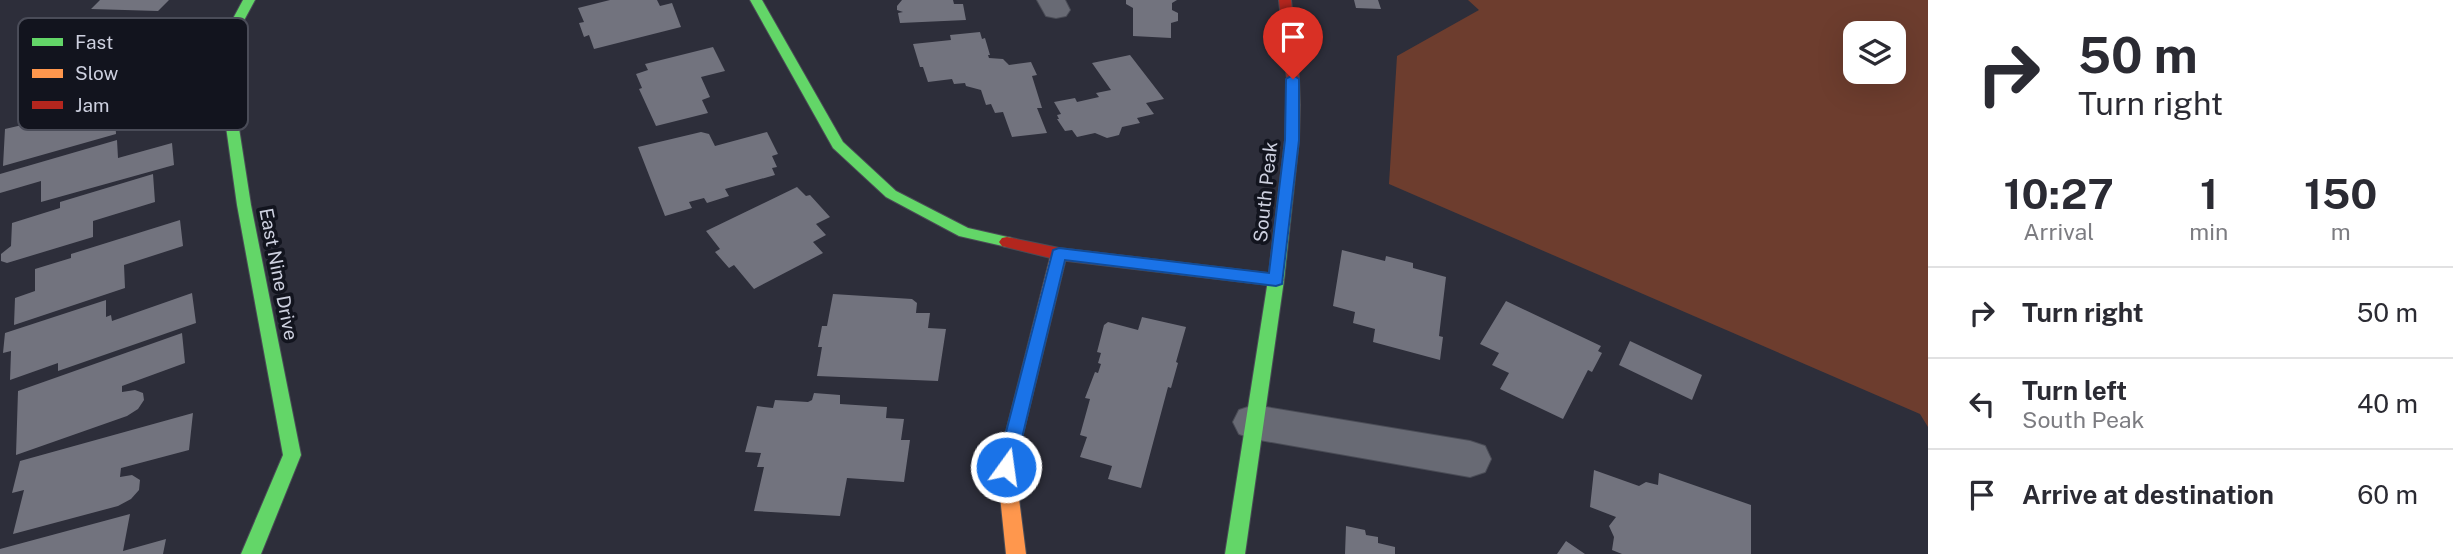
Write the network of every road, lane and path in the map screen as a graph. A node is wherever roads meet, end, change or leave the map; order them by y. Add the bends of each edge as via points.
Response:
1 (249, 0) edge
2 (756, 0) edge
3 (1285, 0) edge
4 (239, 18) edge
5 (233, 130) edge
6 (1059, 254) junction
7 (1276, 280) junction
8 (1254, 422) junction
9 (1470, 459) dead end
10 (251, 554) edge
11 (1016, 554) edge
12 (1236, 554) edge

1 - 4 street, East Nine Drive
2 - 6 street via 838,145 891,194 964,232
3 - 7 street, South Peak via 1293,79 1292,140
5 - 10 street, East Nine Drive via 292,455
6 - 7 street
6 - 11 street via 1006,467
7 - 8 street, South Peak
8 - 9 street
8 - 12 street, South Peak

